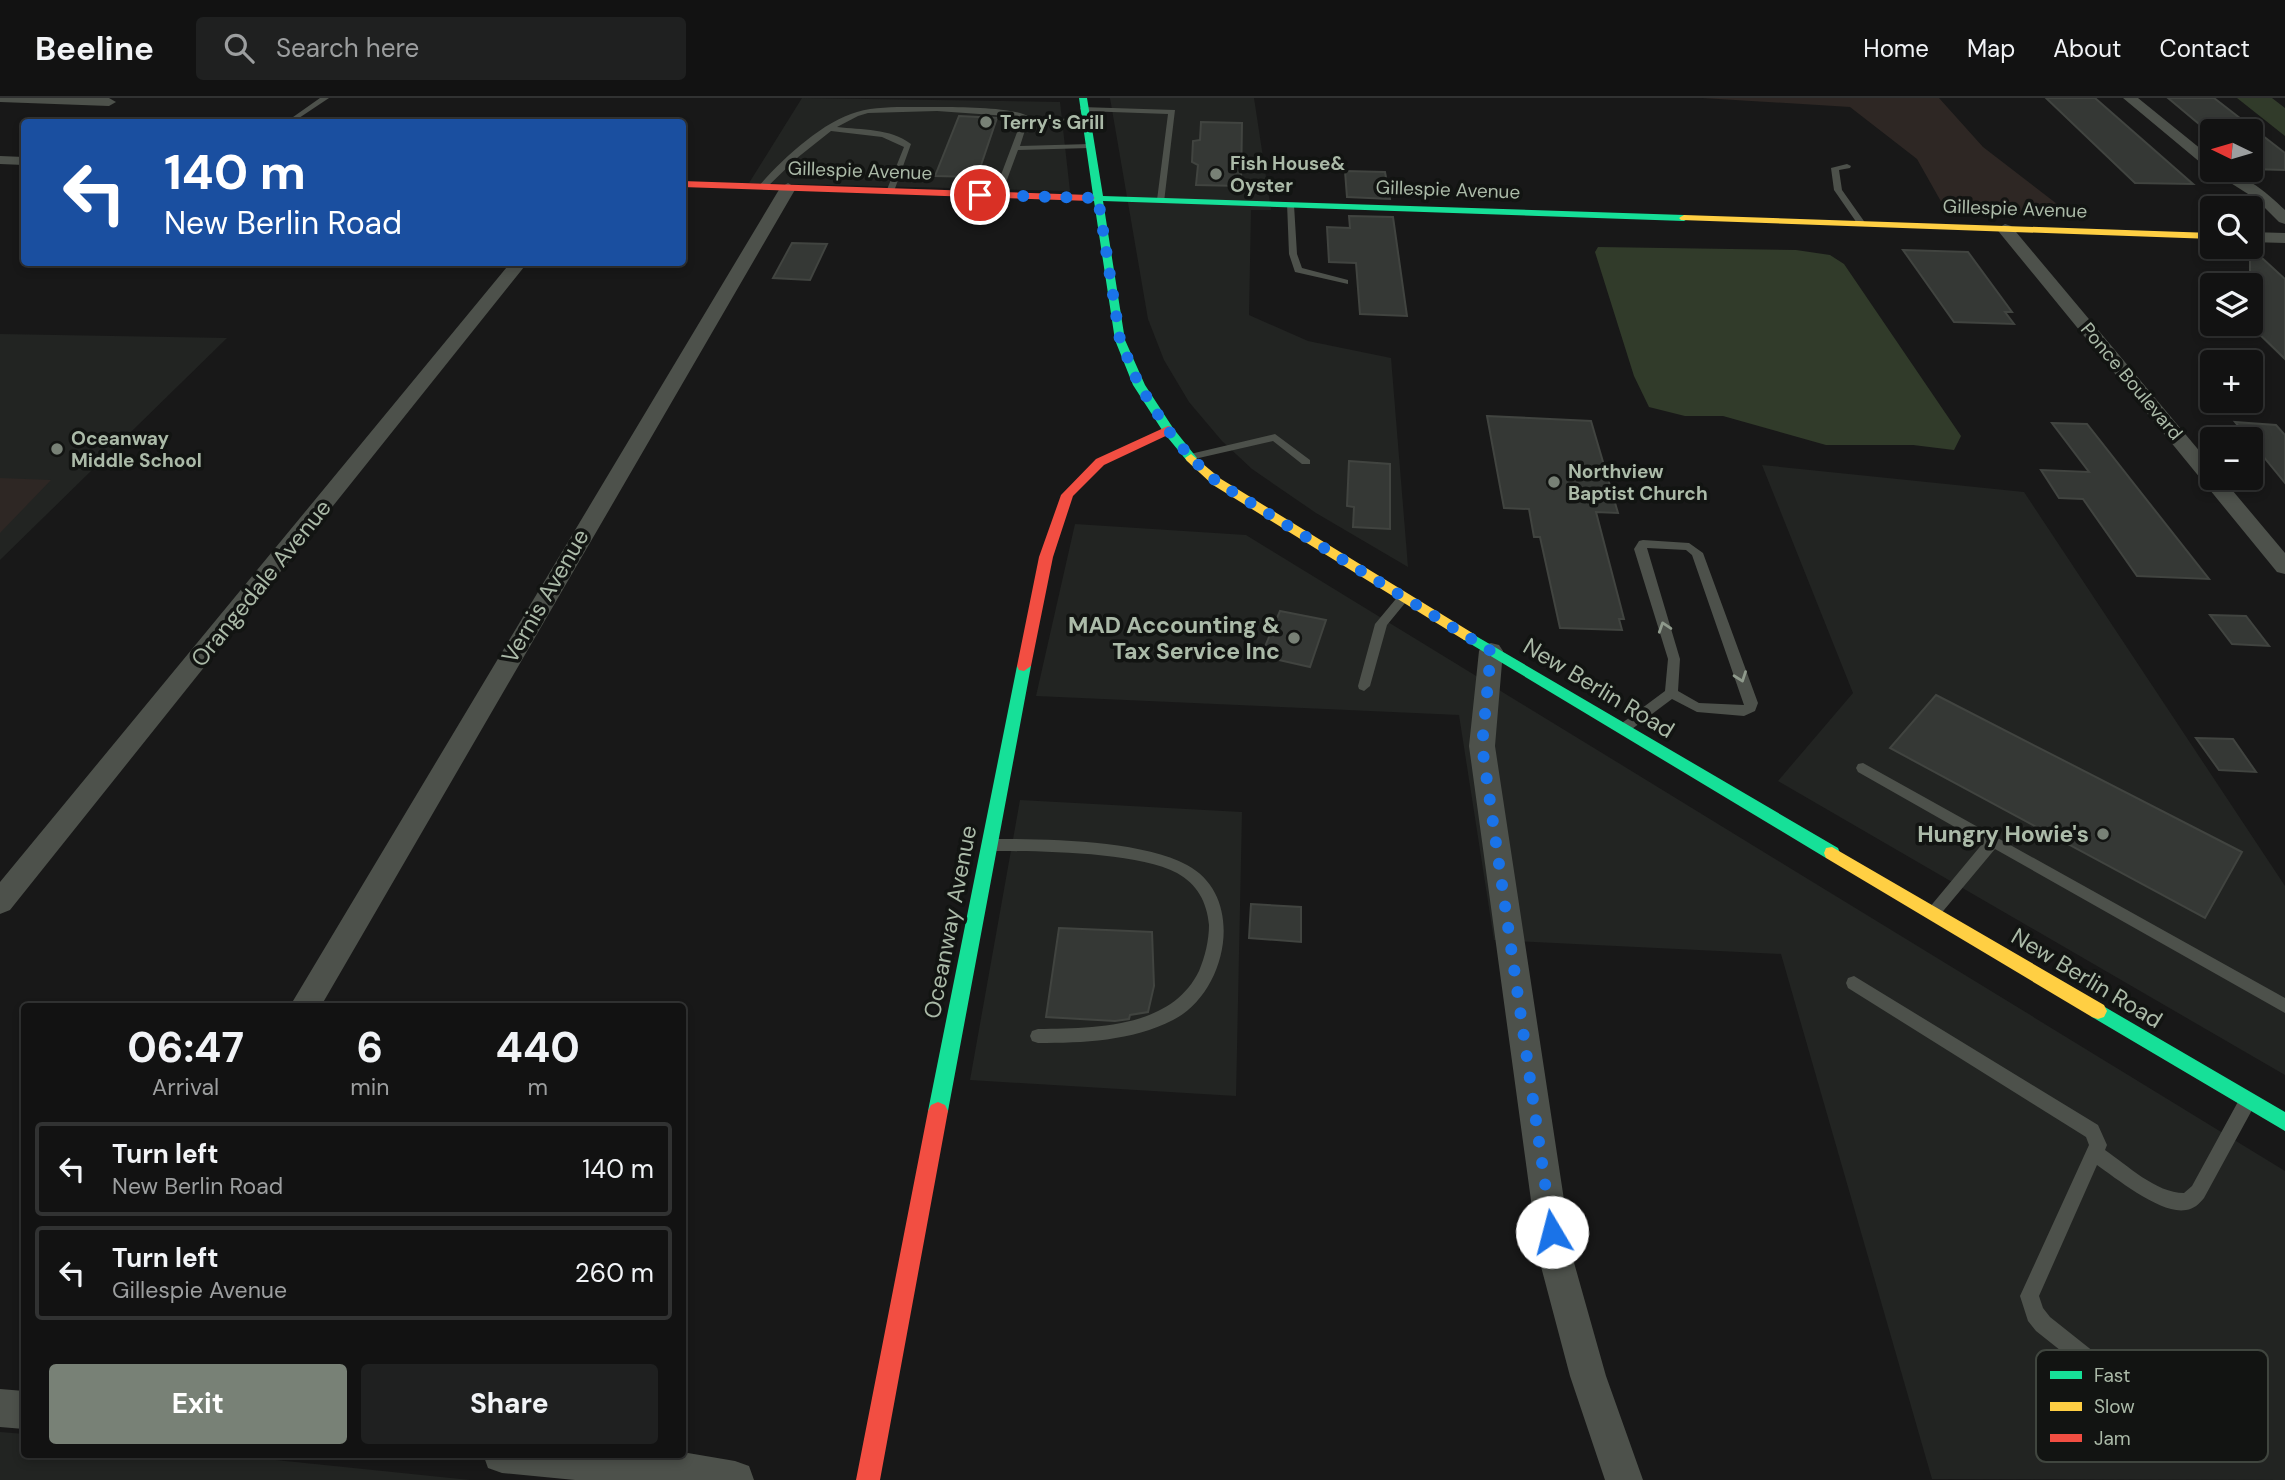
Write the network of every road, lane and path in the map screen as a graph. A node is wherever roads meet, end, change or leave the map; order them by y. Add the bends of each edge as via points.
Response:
1 (0, 98) edge
2 (325, 98) edge
3 (2130, 98) edge
4 (112, 100) edge
5 (1084, 109) edge
6 (87, 116) dead end
7 (294, 119) edge
8 (1024, 122) junction
9 (832, 129) junction
10 (1090, 146) junction
11 (1014, 148) junction
12 (2200, 155) edge
13 (1847, 166) dead end
14 (2238, 182) edge
15 (686, 184) edge
16 (762, 187) junction
17 (788, 187) junction
18 (890, 192) junction
19 (997, 196) junction
20 (1098, 198) junction
21 (1161, 200) junction
22 (1290, 205) junction
23 (2285, 219) edge
24 (1862, 224) junction
25 (2005, 229) junction
26 (2200, 236) edge
27 (2263, 237) edge
28 (2285, 238) edge
29 (517, 266) edge
30 (1345, 282) dead end
31 (1168, 430) junction
32 (1190, 457) junction
33 (1306, 462) dead end
34 (2285, 567) edge
35 (1404, 597) junction
36 (1491, 651) junction
37 (1364, 686) dead end
38 (1671, 693) junction
39 (1623, 729) junction
40 (1863, 768) dead end
41 (1993, 841) junction
42 (988, 845) junction
43 (0, 902) edge
44 (1933, 913) junction
45 (1854, 983) dead end
46 (307, 1003) edge
47 (2285, 1006) edge
48 (1038, 1036) dead end
49 (2249, 1100) junction
50 (2285, 1122) edge
51 (2094, 1153) junction
52 (2076, 1350) edge
53 (0, 1408) edge
54 (21, 1410) edge
55 (545, 1458) edge
56 (710, 1479) edge
57 (868, 1480) edge
58 (1624, 1480) edge

1 - 4 street
2 - 7 lane
3 - 12 street
4 - 6 street
5 - 8 lane
5 - 10 street, New Berlin Road
5 - 21 lane via 1169,108
8 - 9 lane via 1025,117 1014,113 879,110 855,115
8 - 11 lane
9 - 16 lane
9 - 18 lane via 892,138 908,146
10 - 11 lane
10 - 20 street, New Berlin Road
11 - 19 lane
13 - 24 lane via 1835,168 1835,185
14 - 23 street
15 - 16 street, Gillespie Avenue
16 - 17 street, Gillespie Avenue
17 - 18 street, Gillespie Avenue
17 - 46 street, Vernis Avenue
18 - 19 street, Gillespie Avenue
19 - 20 street, Gillespie Avenue
20 - 21 street, Gillespie Avenue
20 - 31 street, New Berlin Road via 1120,340 1139,385
21 - 22 street, Gillespie Avenue
22 - 24 street, Gillespie Avenue
22 - 30 lane via 1298,270
24 - 25 street, Gillespie Avenue
25 - 26 street, Gillespie Avenue
25 - 34 street, Ponce Boulevard
27 - 28 street
29 - 43 street, Orangedale Avenue
31 - 32 street, New Berlin Road
31 - 42 street, Oceanway Avenue via 1100,462 1067,495 1046,557
32 - 33 lane via 1275,437
32 - 35 street, New Berlin Road via 1217,482
35 - 36 street, New Berlin Road
35 - 37 lane via 1381,624
36 - 39 street, New Berlin Road
36 - 58 street via 1482,746 1556,1259 1588,1376
38 -> 38 lane via 1674,659 1640,549 1643,544 1689,547 1697,553 1751,703 1744,711 1697,708
38 - 39 lane
39 - 44 street, New Berlin Road
40 - 41 lane
41 - 44 lane
41 - 47 lane
42 - 48 lane via 1038,844 1157,861 1179,867 1201,883 1212,902 1217,933 1201,986 1172,1013 1138,1027 1093,1036
42 - 57 street, Oceanway Avenue
44 - 49 street, New Berlin Road
45 - 51 lane via 2092,1132 2098,1145
49 - 50 street, New Berlin Road
49 - 51 lane via 2188,1202 2161,1196
51 - 52 lane via 2029,1296 2043,1324
53 - 54 street
55 - 56 street via 674,1470

